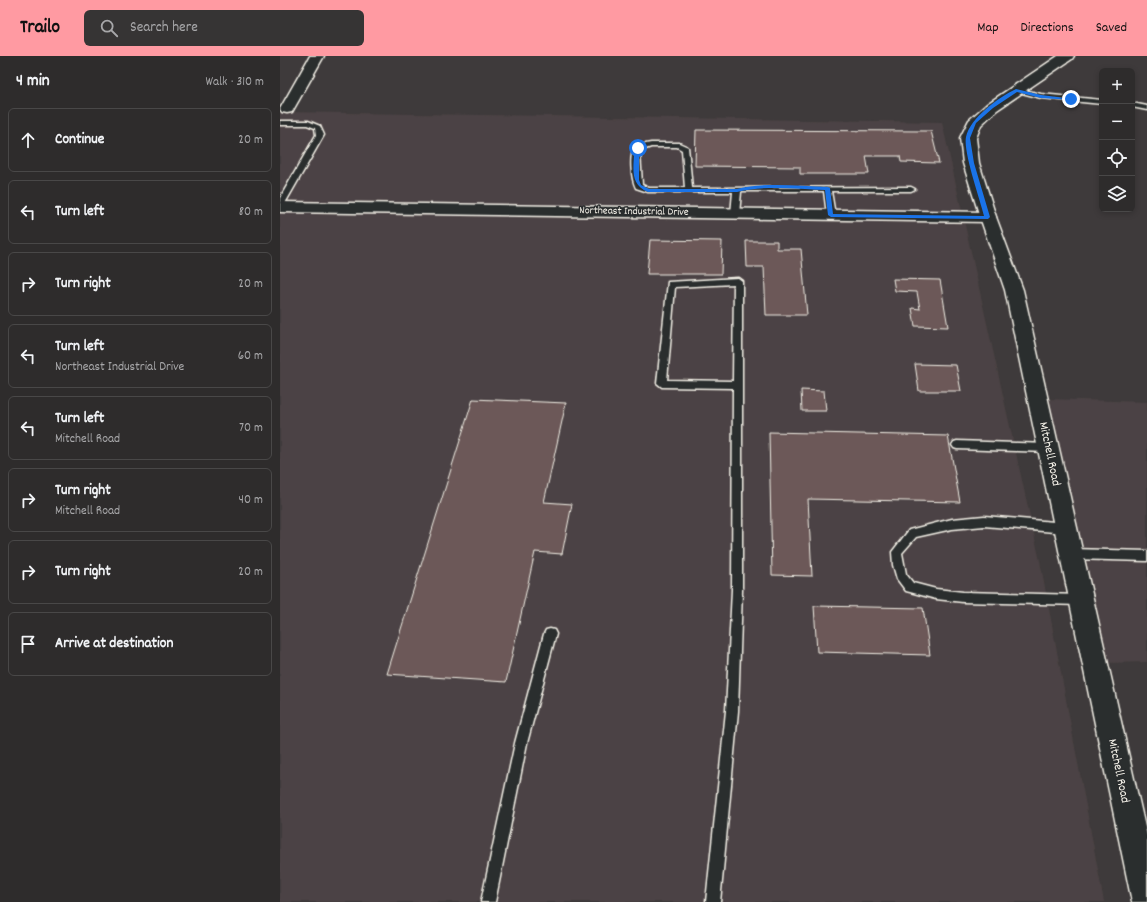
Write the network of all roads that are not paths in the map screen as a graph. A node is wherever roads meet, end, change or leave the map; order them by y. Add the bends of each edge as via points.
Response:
1 (317, 56) edge
2 (1067, 56) edge
3 (1016, 90) junction
4 (1099, 102) edge
5 (1135, 106) edge
6 (1147, 108) edge
7 (287, 109) dead end
8 (280, 124) edge
9 (828, 188) junction
10 (911, 189) dead end
11 (737, 190) junction
12 (689, 191) junction
13 (281, 200) edge
14 (735, 214) junction
15 (831, 215) junction
16 (988, 217) junction
17 (738, 385) junction
18 (957, 445) dead end
19 (1048, 448) junction
20 (1066, 528) junction
21 (1071, 554) junction
22 (1147, 556) edge
23 (1081, 600) junction
24 (550, 634) dead end
25 (488, 902) edge
26 (713, 902) edge
27 (1147, 902) edge

1 - 7 street
2 - 3 street, Mitchell Road
3 - 4 lane via 1041,96
3 - 16 street, Mitchell Road via 974,123 968,138 971,163
5 - 6 lane
8 - 13 lane via 308,123 318,127 320,135
9 - 10 lane
9 - 11 lane via 768,187
9 - 15 lane
11 - 12 lane
11 - 14 lane
12 - 12 lane via 648,190 639,186 636,176 638,148 651,145 679,145 685,148
13 - 14 street, Northeast Industrial Drive
14 - 15 street, Northeast Industrial Drive
15 - 16 street, Northeast Industrial Drive
16 - 19 street, Mitchell Road via 1014,290
17 - 17 lane via 738,281 671,284 662,383
17 - 26 lane via 737,590 732,711
18 - 19 lane
19 - 20 street, Mitchell Road
20 - 21 street, Mitchell Road
20 - 23 lane via 984,521 932,528 913,533 907,539 897,552 898,565 901,576 910,588 936,594 979,598
21 - 22 lane
21 - 23 street, Mitchell Road
23 - 27 street, Mitchell Road
24 - 25 lane via 520,743

